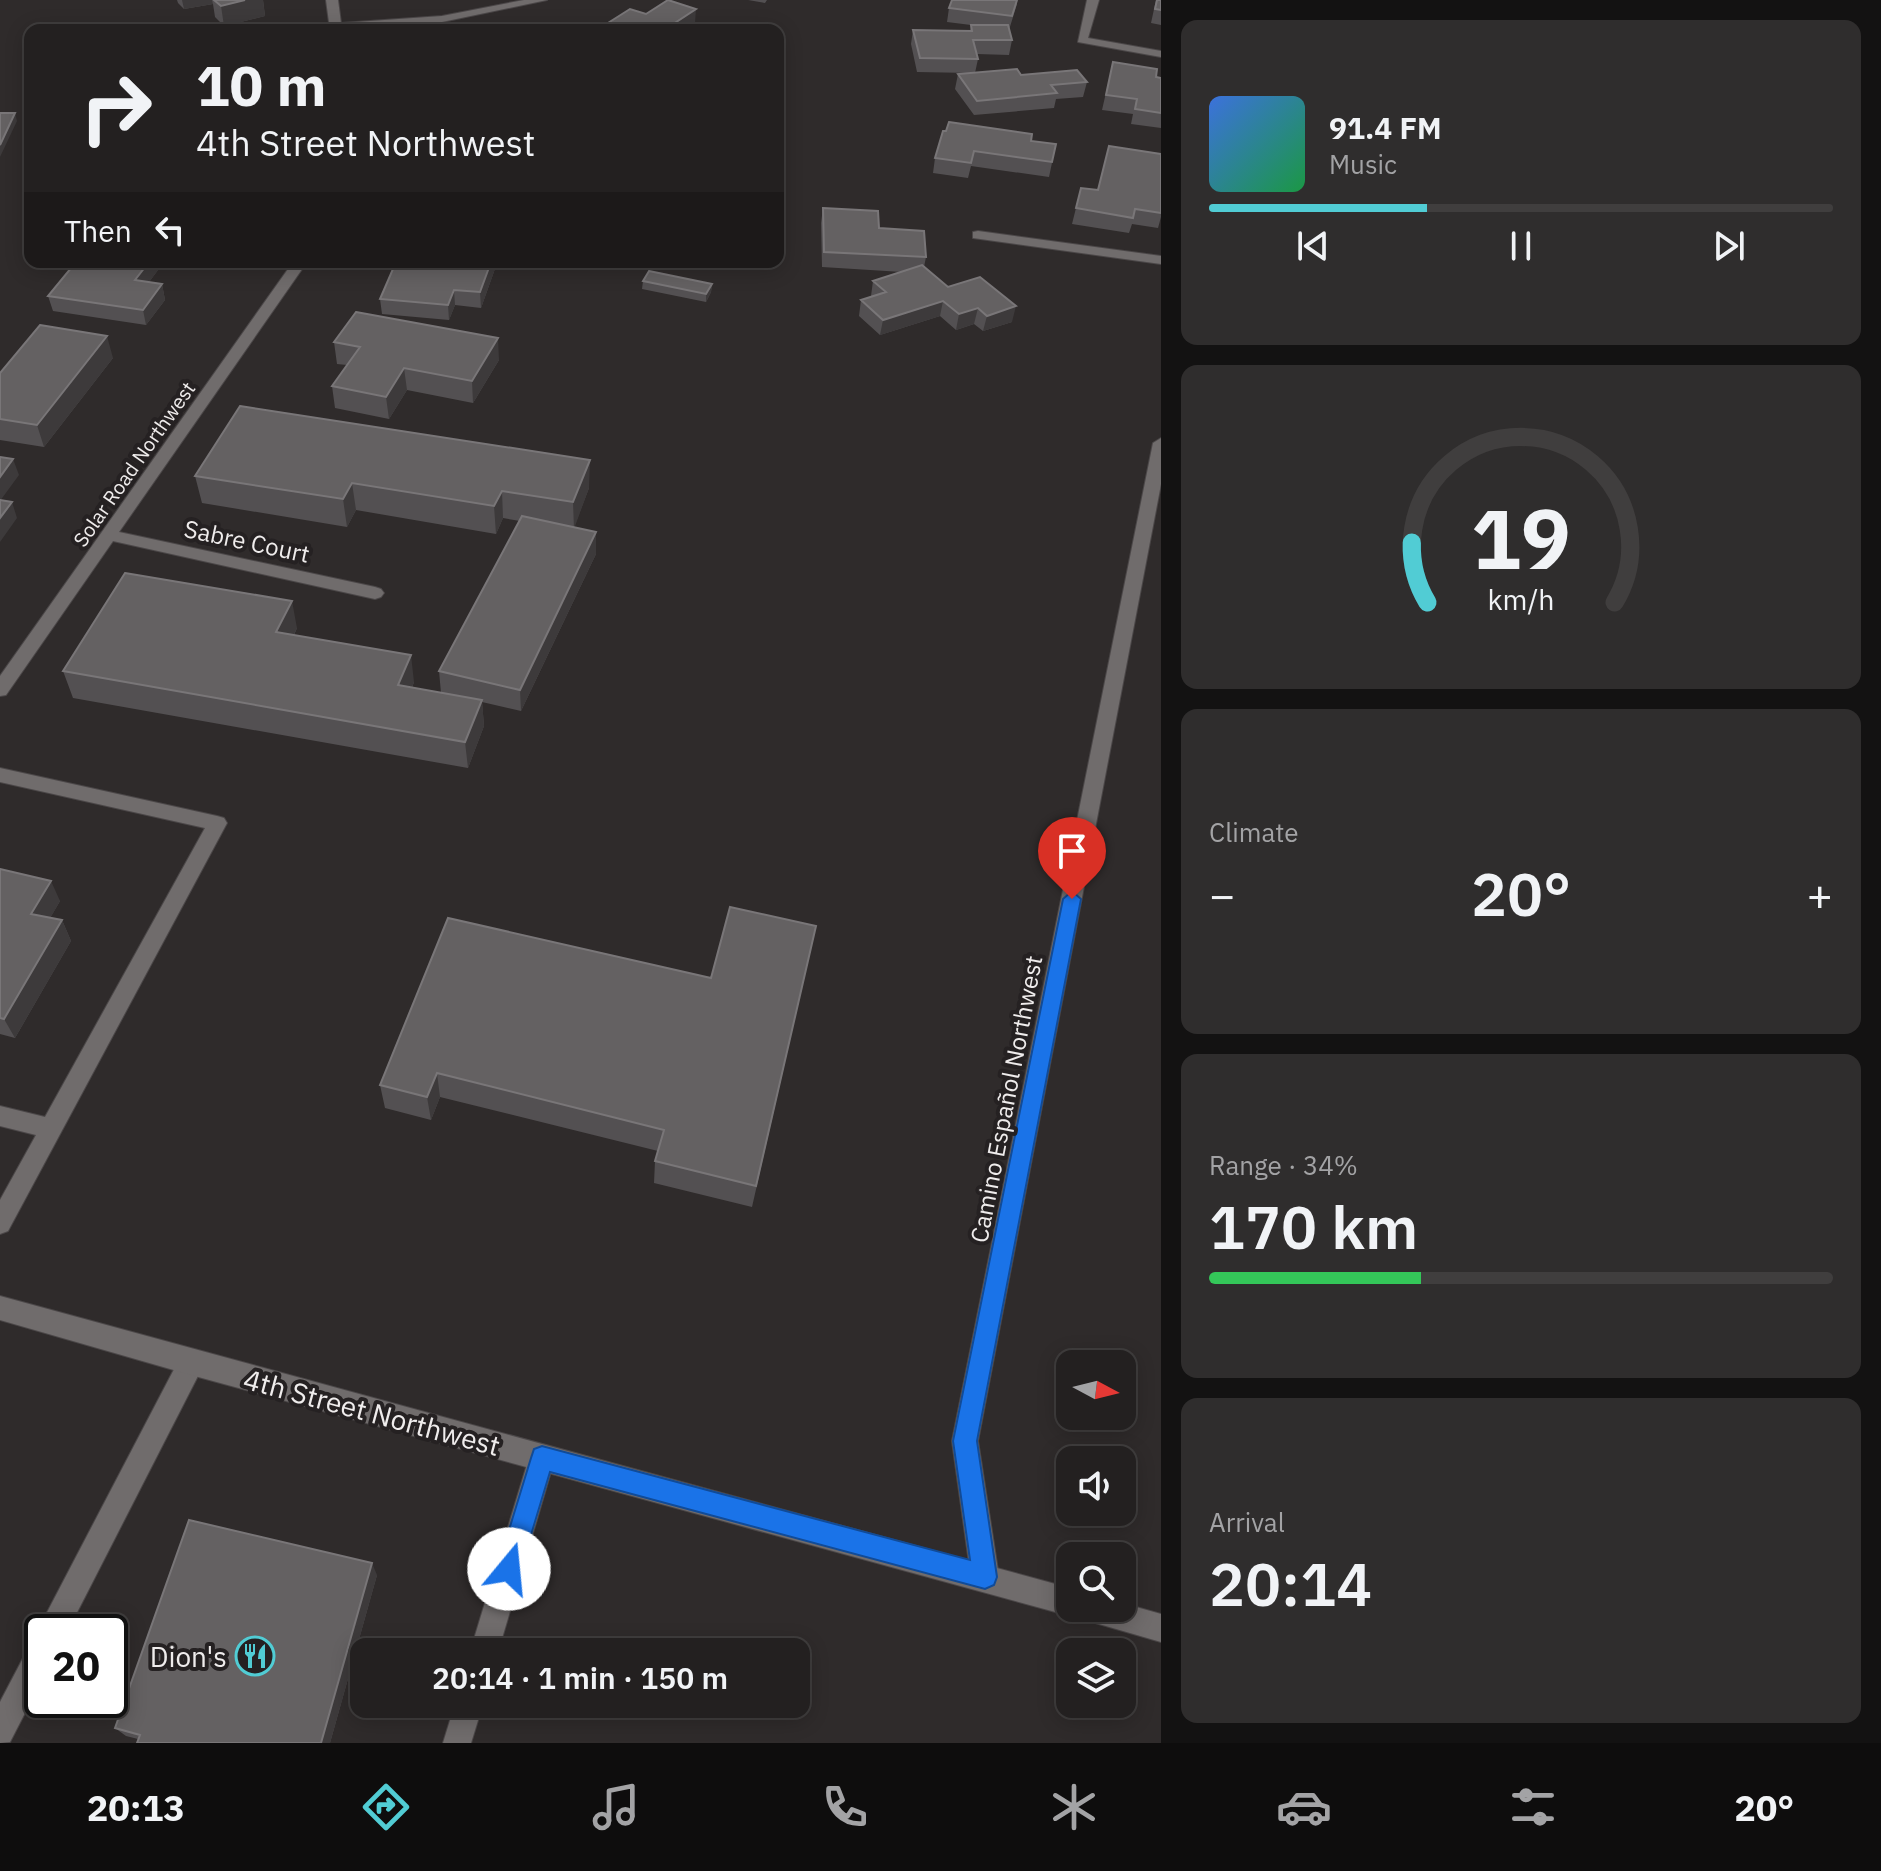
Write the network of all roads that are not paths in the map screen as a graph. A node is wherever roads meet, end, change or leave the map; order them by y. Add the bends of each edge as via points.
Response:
1 (332, 0) edge
2 (541, 0) edge
3 (1093, 0) edge
4 (335, 24) edge
5 (383, 24) edge
6 (1161, 54) edge
7 (978, 235) dead end
8 (1161, 260) edge
9 (296, 268) edge
10 (1161, 443) edge
11 (109, 535) junction
12 (375, 593) dead end
13 (0, 690) edge
14 (0, 775) edge
15 (0, 1116) edge
16 (51, 1129) junction
17 (0, 1223) edge
18 (0, 1308) edge
19 (191, 1363) junction
20 (542, 1458) junction
21 (985, 1577) junction
22 (1056, 1598) edge
23 (61, 1614) edge
24 (1136, 1621) edge
25 (1161, 1628) edge
26 (488, 1638) edge
27 (24, 1686) edge
28 (465, 1718) edge
29 (0, 1732) edge
30 (457, 1743) edge

1 - 4 street
2 - 5 street
3 - 6 street via 1082,40
7 - 8 street
9 - 11 street, Solar Road Northwest
10 - 21 street, Camino Español Northwest via 965,1441
11 - 12 street, Sabre Court
11 - 13 street, Solar Road Northwest
14 - 16 street via 217,823
15 - 16 street
16 - 17 street
18 - 19 street, 4th Street Northwest
19 - 20 street, 4th Street Northwest
19 - 23 street
20 - 21 street, 4th Street Northwest
20 - 26 street
21 - 22 street, 4th Street Northwest
24 - 25 street
27 - 29 street
28 - 30 street

